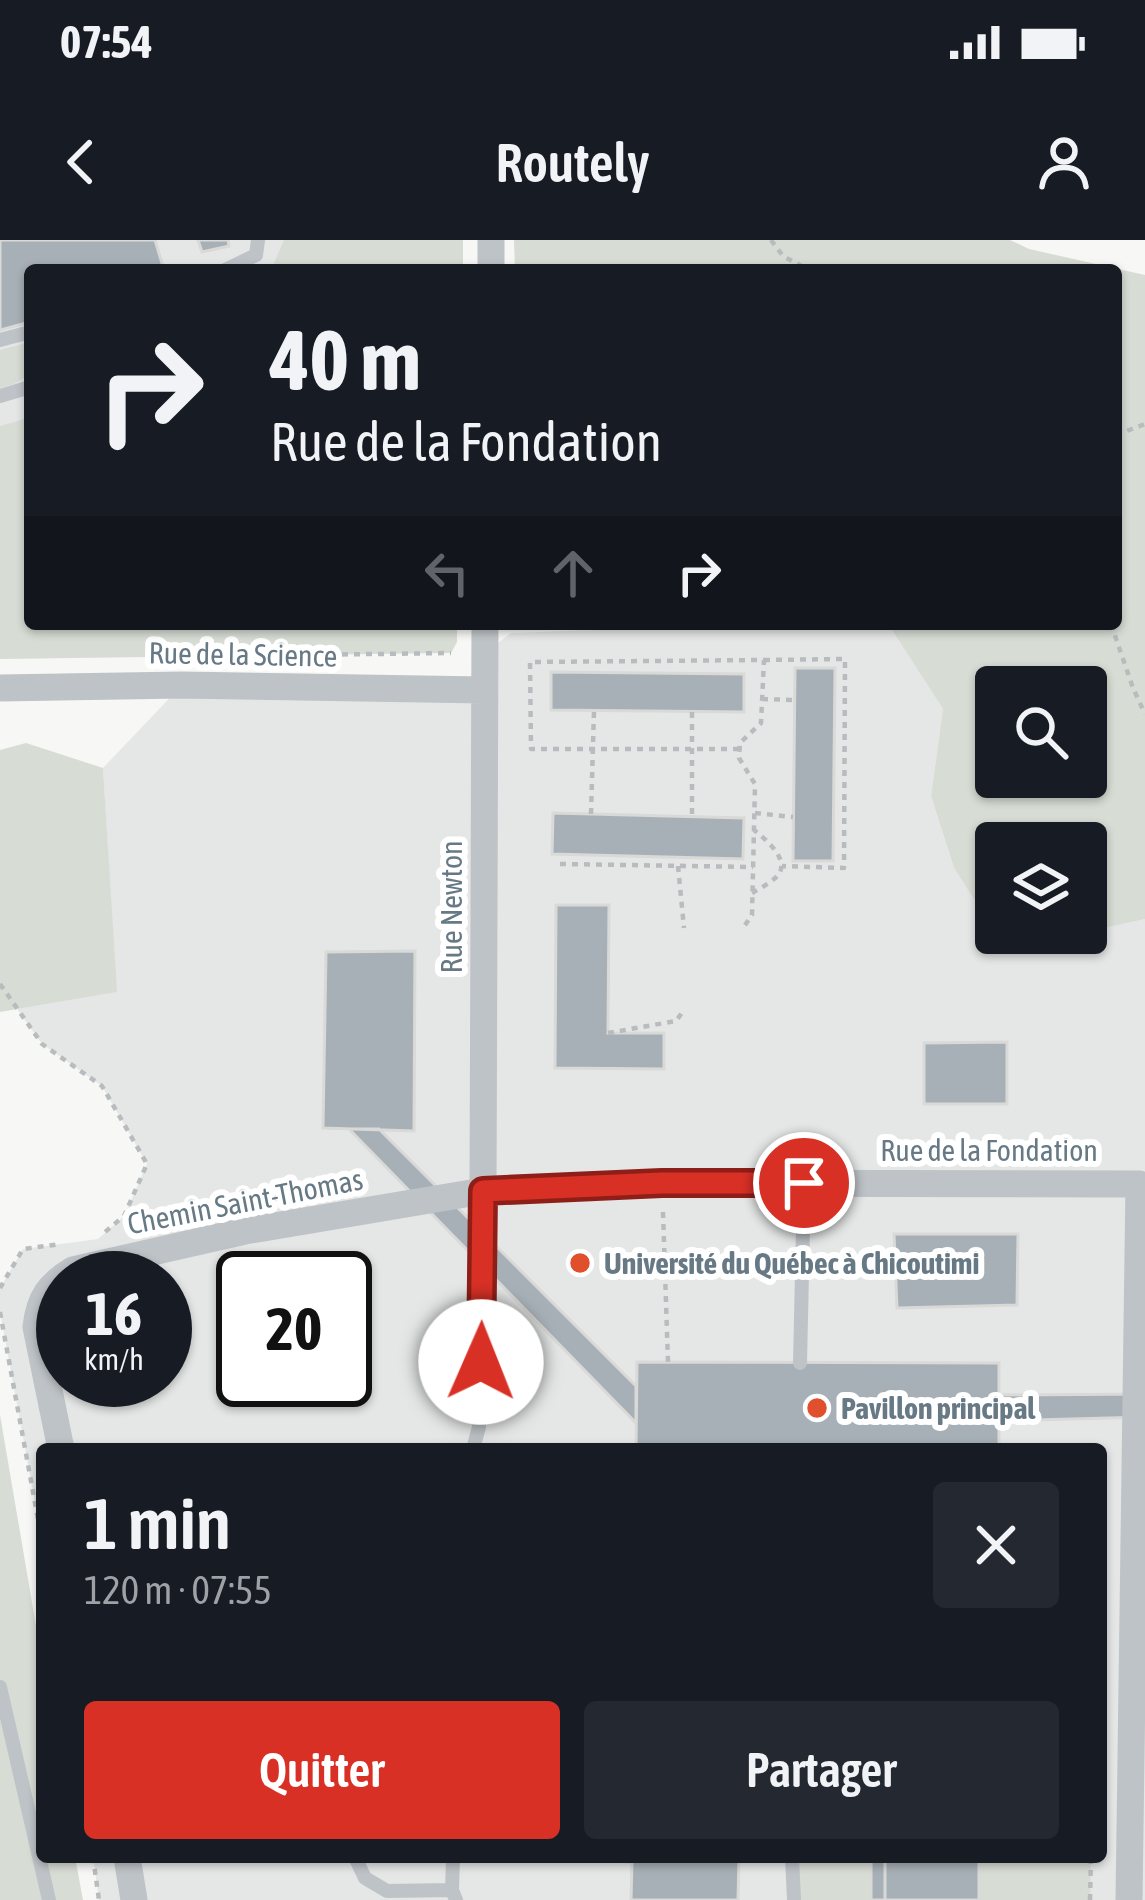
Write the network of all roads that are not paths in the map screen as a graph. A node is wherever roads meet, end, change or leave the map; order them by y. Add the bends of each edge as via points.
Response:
1 (258, 240) edge
2 (237, 264) edge
3 (484, 630) edge
4 (0, 688) edge
5 (484, 690) junction
6 (804, 1183) junction
7 (483, 1191) junction
8 (1142, 1246) edge
9 (800, 1363) dead end
10 (60, 1443) edge
11 (474, 1443) edge
12 (0, 1687) edge
13 (36, 1843) edge
14 (1137, 1846) edge
15 (40, 1863) edge
16 (128, 1863) edge
17 (358, 1863) edge
18 (453, 1863) edge
19 (792, 1863) edge
20 (454, 1895) edge
21 (49, 1900) edge
22 (134, 1900) edge
23 (794, 1900) edge
24 (1129, 1900) edge

1 - 2 lane via 256,255
3 - 5 street, Rue Newton
4 - 5 street, Rue de la Science
5 - 7 street, Rue Newton
6 - 7 street, Rue de la Fondation
6 - 8 street, Rue de la Fondation via 1139,1184
6 - 9 lane
7 - 10 street, Chemin Saint-Thomas via 73,1270 46,1292 36,1327
7 - 11 lane
8 - 14 street, Rue de la Fondation
12 - 13 lane
14 - 24 street, Rue de la Fondation
15 - 21 lane
16 - 22 street
17 - 20 lane via 387,1891
18 - 20 lane
19 - 23 lane

